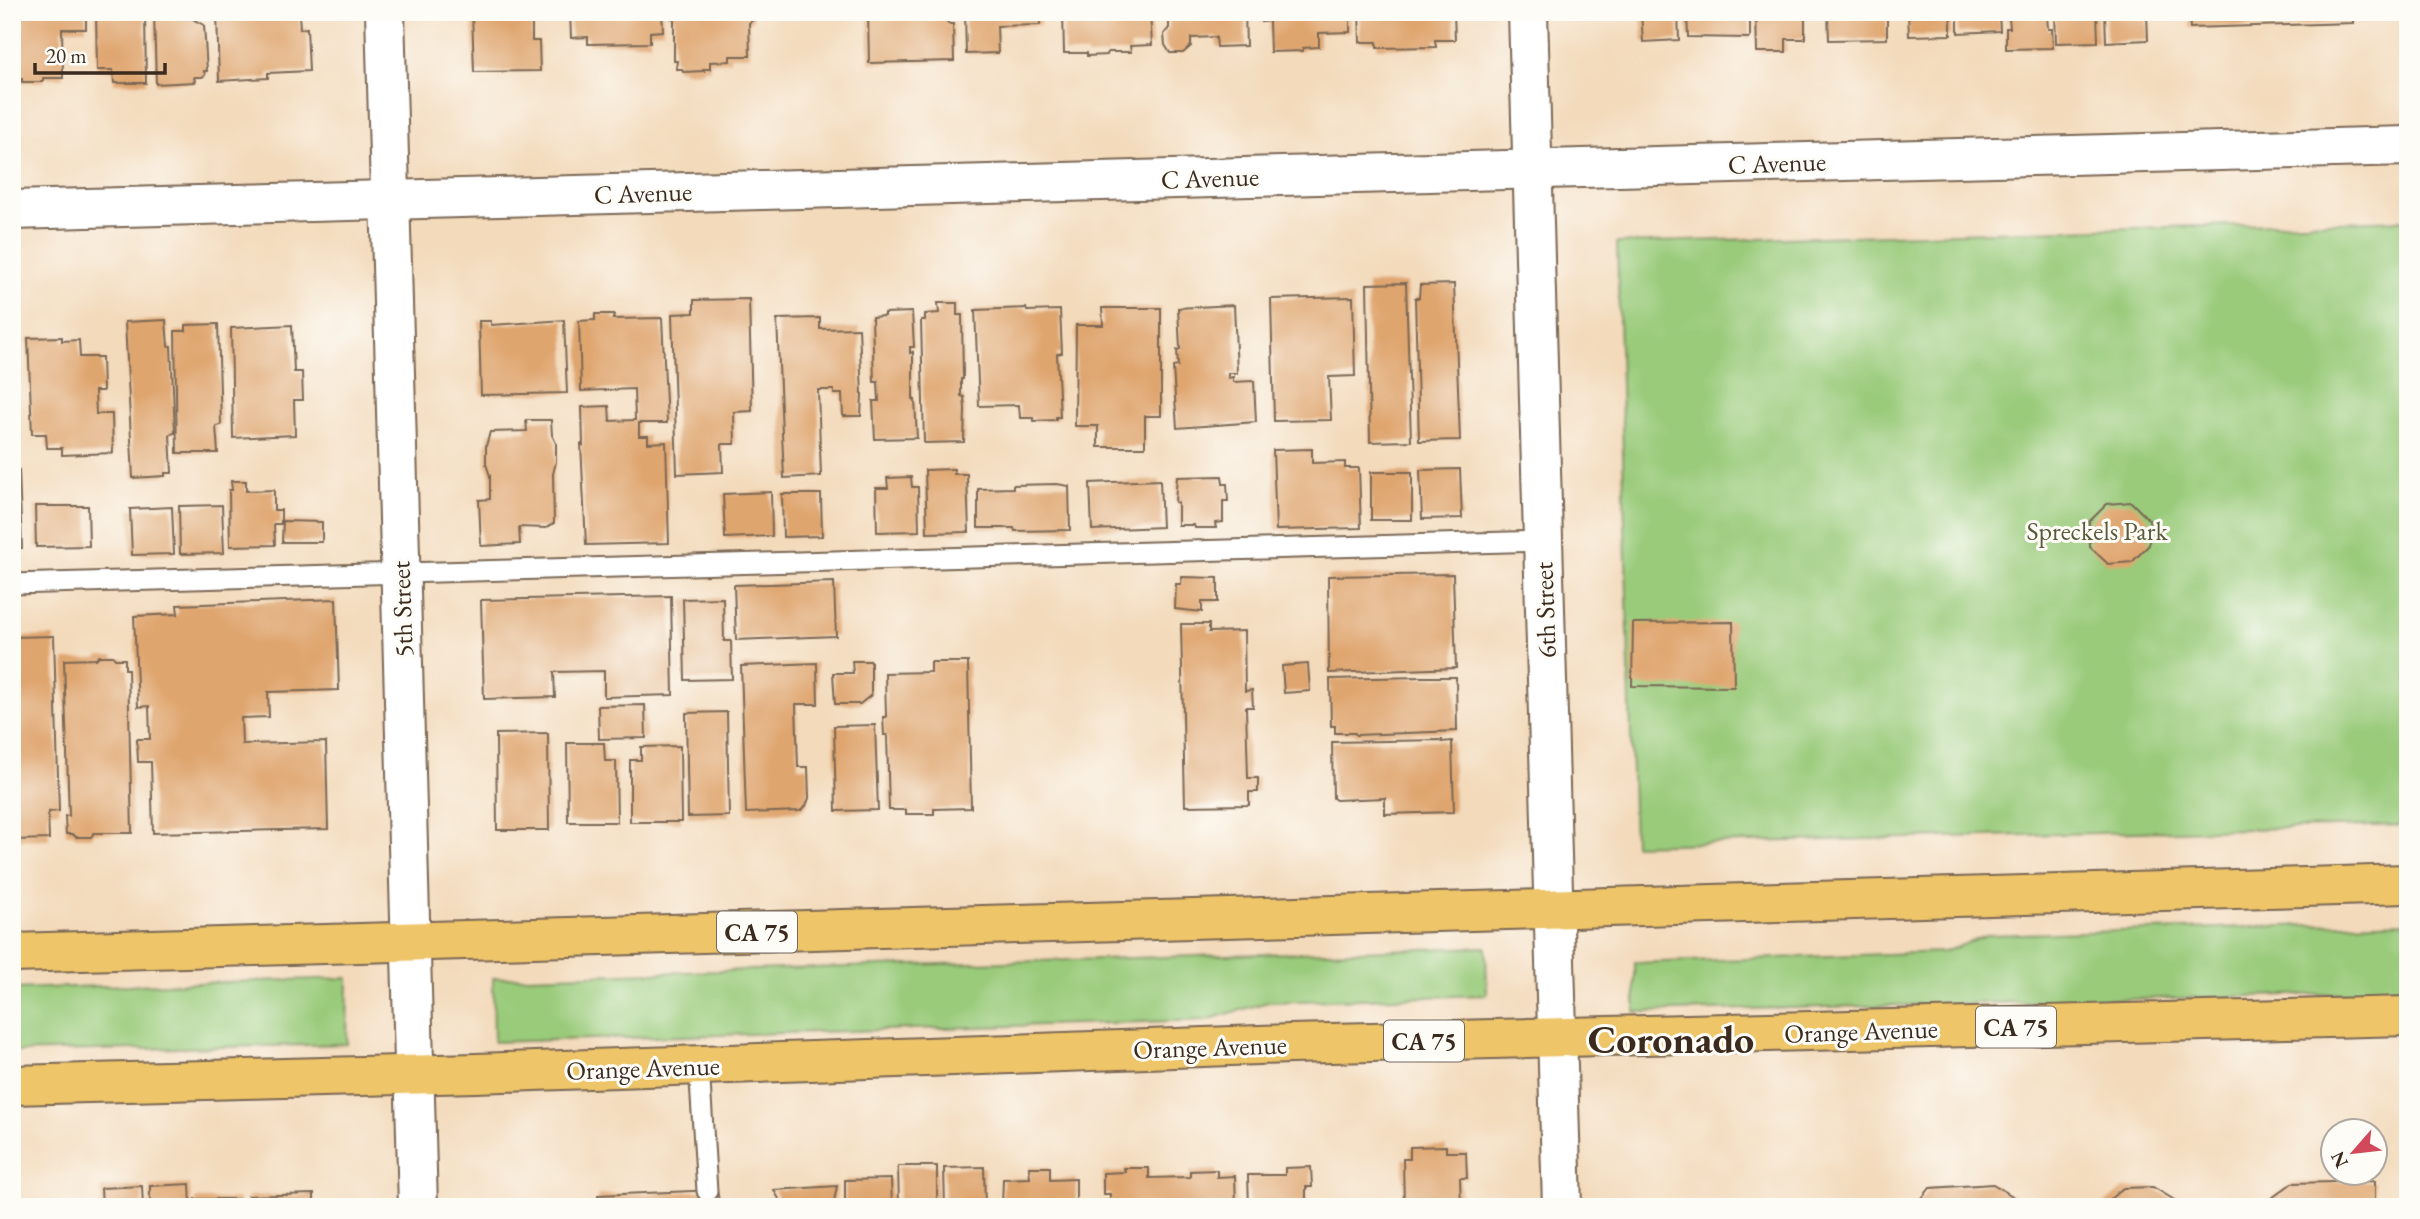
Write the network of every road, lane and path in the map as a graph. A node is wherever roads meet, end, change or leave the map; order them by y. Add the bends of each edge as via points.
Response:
1 (385, 12) edge
2 (1528, 12) edge
3 (2408, 146) edge
4 (1533, 170) junction
5 (390, 201) junction
6 (12, 210) edge
7 (1543, 541) junction
8 (401, 573) junction
9 (12, 584) edge
10 (2408, 884) edge
11 (1554, 910) junction
12 (411, 942) junction
13 (12, 953) edge
14 (2408, 1016) edge
15 (1557, 1039) junction
16 (699, 1066) junction
17 (414, 1075) junction
18 (12, 1085) edge
19 (707, 1191) dead end
20 (418, 1207) edge
21 (1562, 1207) edge

1 - 5 street, 5th Street
2 - 4 street, 6th Street
3 - 4 street, C Avenue
4 - 5 street, C Avenue
4 - 7 street, 6th Street
5 - 6 street, C Avenue
5 - 8 street, 5th Street
7 - 8 lane
7 - 11 street, 6th Street
8 - 9 lane
8 - 12 street, 5th Street
10 - 11 highway, CA 75
11 - 12 highway, CA 75
11 - 15 street, 6th Street
12 - 13 highway, CA 75
12 - 17 street, 5th Street
14 - 15 highway, Orange Avenue / CA 75
15 - 16 highway, Orange Avenue / CA 75
15 - 21 street, 6th Street
16 - 17 highway, Orange Avenue / CA 75
16 - 19 lane
17 - 18 highway, Orange Avenue / CA 75
17 - 20 street, 5th Street

